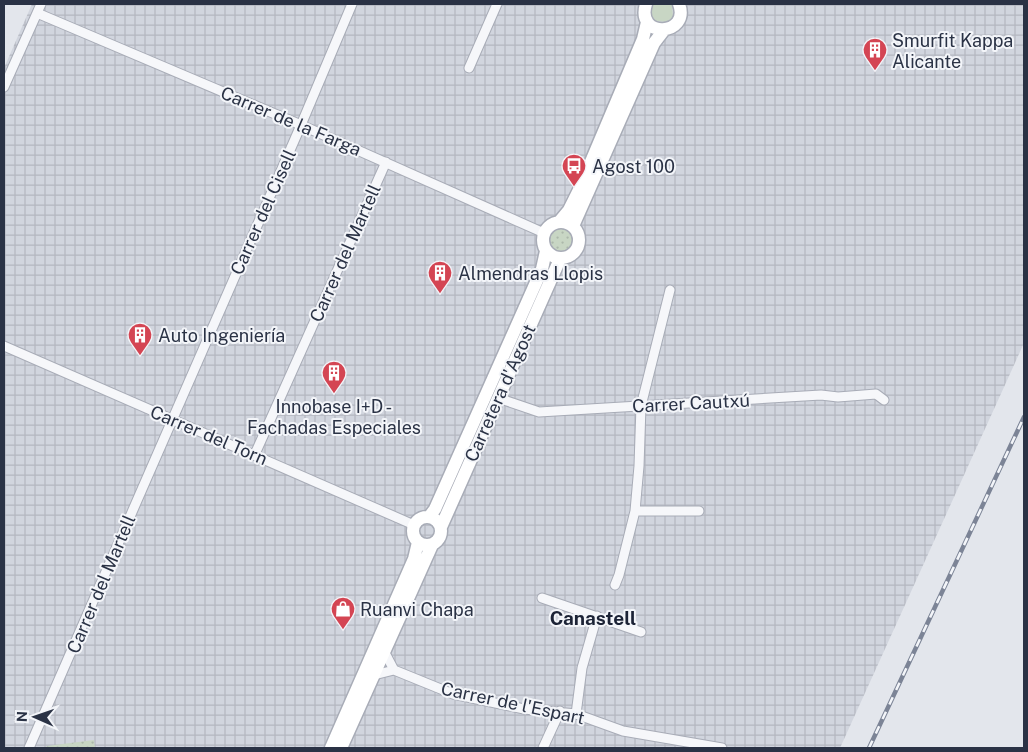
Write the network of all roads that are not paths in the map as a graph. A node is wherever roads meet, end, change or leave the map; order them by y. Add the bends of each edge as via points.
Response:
1 (41, 4) edge
2 (352, 4) edge
3 (498, 4) edge
4 (646, 4) edge
5 (679, 4) edge
6 (37, 13) junction
7 (648, 22) junction
8 (664, 30) junction
9 (469, 68) dead end
10 (4, 87) edge
11 (302, 125) junction
12 (386, 162) junction
13 (559, 222) junction
14 (574, 226) junction
15 (544, 233) junction
16 (546, 251) junction
17 (560, 259) junction
18 (670, 290) dead end
19 (4, 346) edge
20 (498, 398) junction
21 (884, 400) dead end
22 (641, 406) junction
23 (171, 420) junction
24 (254, 454) junction
25 (634, 511) junction
26 (699, 511) dead end
27 (429, 517) junction
28 (414, 525) junction
29 (441, 527) junction
30 (418, 542) junction
31 (432, 545) junction
32 (614, 586) dead end
33 (542, 598) dead end
34 (597, 616) junction
35 (641, 632) dead end
36 (384, 651) junction
37 (394, 670) junction
38 (374, 675) junction
39 (560, 711) junction
40 (576, 714) junction
41 (29, 748) edge
42 (331, 748) edge
43 (341, 748) edge
44 (543, 748) edge
45 (722, 748) edge

1 - 6 street
2 - 11 street, Carrer del Cisell
3 - 9 street
4 - 7 main road
5 - 8 main road via 679,20
6 - 10 street
6 - 11 street, Carrer de la Farga
7 - 8 main road
7 - 13 main road via 579,190
8 - 14 main road via 654,43
11 - 12 street, Carrer de la Farga
11 - 23 street, Carrer del Cisell
12 - 15 street, Carrer de la Farga
12 - 24 street, Carrer del Martell
13 - 14 main road
13 - 15 main road
14 - 17 main road via 579,236 578,248 571,256
15 - 16 main road
16 - 17 main road
16 - 27 main road, Carretera d'Agost via 542,269
17 - 20 main road, Carretera d'Agost
18 - 22 street
19 - 23 street, Carrer del Torn
20 - 22 street, Carrer Cautxú via 539,412
20 - 29 main road, Carretera d'Agost
21 - 22 street, Carrer Cautxú via 876,394 838,398 821,395
22 - 25 street
23 - 24 street, Carrer del Torn
23 - 41 street, Carrer del Martell
24 - 28 street, Carrer del Torn
25 - 26 street
25 - 32 street
27 - 28 main road via 420,518
27 - 29 main road via 437,520
28 - 30 main road via 413,532
29 - 31 main road via 440,538
30 - 31 main road
30 - 42 main road via 414,559
31 - 36 main road
33 - 34 street
34 - 35 street
34 - 40 street via 582,668
36 - 37 street
36 - 38 main road
37 - 38 street
37 - 39 street, Carrer de l'Espart via 453,694 524,709
38 - 43 main road
39 - 40 street, Carrer de l'Espart
39 - 44 street
40 - 45 street, Carrer de l'Espart via 623,731

